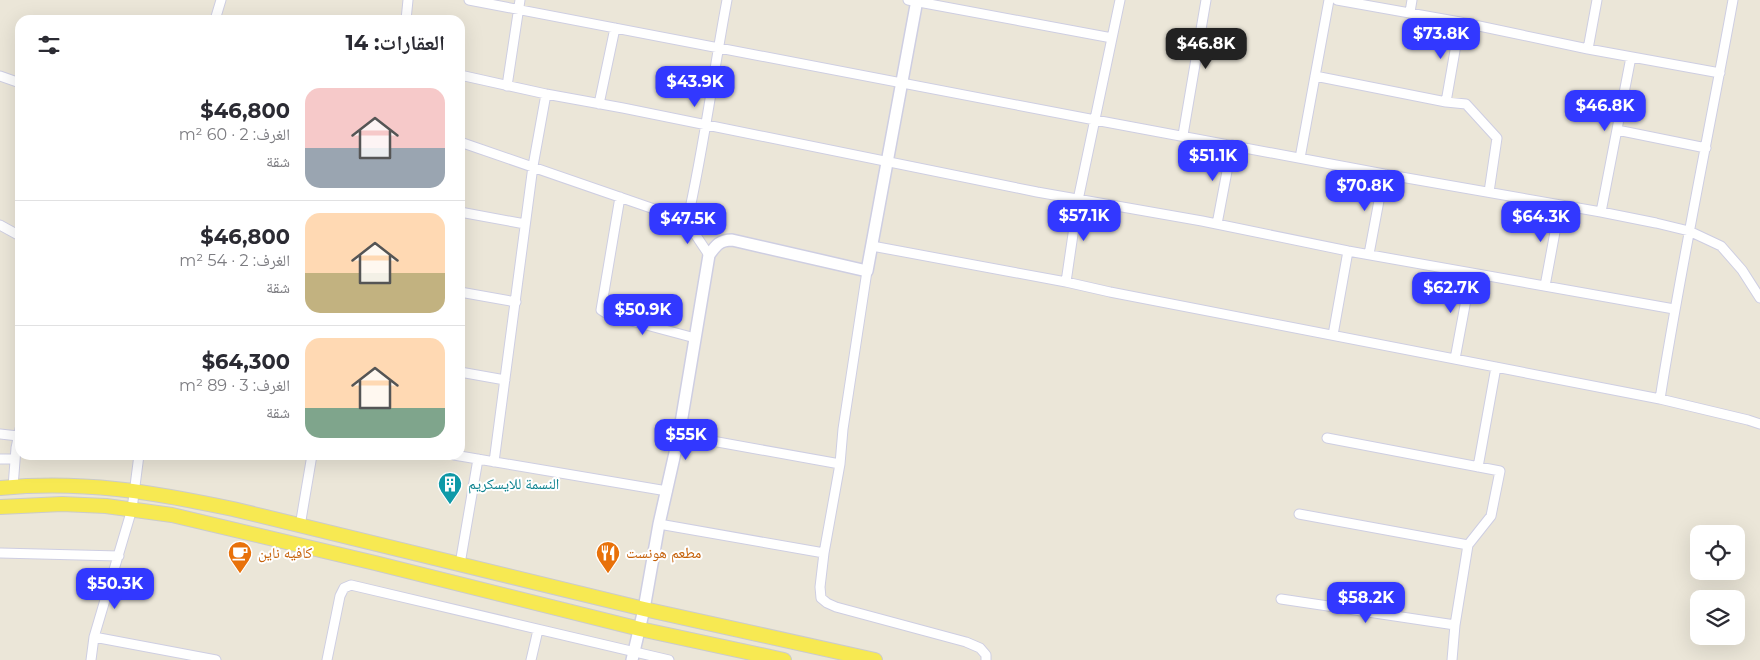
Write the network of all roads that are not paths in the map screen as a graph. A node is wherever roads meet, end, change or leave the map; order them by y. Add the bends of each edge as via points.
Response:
1 (221, 0) edge
2 (408, 0) edge
3 (469, 0) edge
4 (520, 0) edge
5 (727, 0) edge
6 (1120, 0) edge
7 (1206, 0) edge
8 (1329, 0) edge
9 (1337, 0) edge
10 (1412, 0) edge
11 (1597, 0) edge
12 (1733, 0) edge
13 (914, 1) edge
14 (518, 10) junction
15 (1410, 12) junction
16 (216, 15) edge
17 (406, 15) edge
18 (1460, 22) junction
19 (615, 28) junction
20 (1112, 38) junction
21 (717, 46) junction
22 (1588, 49) junction
23 (1631, 57) junction
24 (1720, 73) junction
25 (0, 76) edge
26 (1316, 76) junction
27 (465, 77) edge
28 (15, 81) edge
29 (902, 82) junction
30 (507, 86) junction
31 (546, 94) junction
32 (1446, 102) junction
33 (600, 104) junction
34 (1095, 120) junction
35 (705, 125) junction
36 (1617, 130) junction
37 (1183, 135) junction
38 (465, 144) edge
39 (1232, 145) junction
40 (1706, 148) junction
41 (1300, 158) junction
42 (886, 162) junction
43 (533, 166) junction
44 (1384, 174) junction
45 (1489, 192) junction
46 (620, 197) junction
47 (1078, 200) junction
48 (1560, 205) junction
49 (1601, 212) junction
50 (465, 213) edge
51 (687, 222) junction
52 (525, 224) junction
53 (1217, 224) junction
54 (0, 225) edge
55 (1689, 231) junction
56 (15, 233) edge
57 (872, 246) junction
58 (1348, 251) junction
59 (1369, 254) junction
60 (709, 255) junction
61 (867, 271) junction
62 (1471, 273) junction
63 (1066, 282) junction
64 (1545, 286) junction
65 (465, 293) edge
66 (1760, 298) edge
67 (516, 302) junction
68 (1674, 309) junction
69 (1334, 335) junction
70 (695, 338) junction
71 (1455, 359) junction
72 (1496, 367) junction
73 (465, 373) edge
74 (505, 380) junction
75 (1660, 399) junction
76 (1760, 424) edge
77 (15, 432) edge
78 (0, 434) edge
79 (678, 435) junction
80 (1327, 438) dead end
81 (465, 457) edge
82 (15, 458) joint
83 (0, 459) edge
84 (478, 459) junction
85 (138, 460) edge
86 (311, 460) edge
87 (494, 462) junction
88 (840, 464) junction
89 (1478, 467) junction
90 (6, 487) edge
91 (134, 490) junction
92 (666, 492) junction
93 (0, 507) edge
94 (132, 509) junction
95 (1299, 514) dead end
96 (659, 524) junction
97 (300, 526) junction
98 (1468, 545) junction
99 (0, 553) edge
100 (824, 553) junction
101 (119, 556) junction
102 (460, 564) junction
103 (1281, 599) dead end
104 (644, 609) junction
105 (1455, 625) junction
106 (640, 629) junction
107 (538, 630) junction
108 (94, 637) junction
109 (633, 656) edge
110 (91, 660) edge
111 (216, 660) edge
112 (327, 660) edge
113 (531, 660) edge
114 (669, 660) edge
115 (784, 660) edge
116 (875, 660) edge
117 (986, 660) edge
118 (1452, 660) edge

1 - 16 street
2 - 17 street
3 - 14 street
4 - 14 street
5 - 21 street
6 - 20 street
7 - 37 street
8 - 26 street
9 - 15 street
10 - 15 street
11 - 22 street
12 - 24 street
13 - 20 street
13 - 29 street
14 - 19 street
14 - 30 street
15 - 18 street
18 - 22 street
18 - 32 street
19 - 21 street
19 - 33 street
20 - 34 street
21 - 29 street
21 - 35 street
22 - 23 street
23 - 24 street
23 - 36 street
24 - 40 street
25 - 28 street
26 - 32 street
26 - 41 street
27 - 30 street
29 - 34 street
29 - 42 street
30 - 31 street
31 - 33 street
31 - 43 street
32 - 45 street via 1466,104 1497,138
33 - 35 street
34 - 37 street
34 - 47 street
35 - 42 street
35 - 51 street
36 - 40 street
36 - 49 street
37 - 39 street
38 - 43 street
39 - 41 street
39 - 53 street
40 - 55 street
41 - 44 street
42 - 47 street
42 - 57 street
43 - 46 street
43 - 52 street
44 - 45 street
44 - 59 street
45 - 48 street
46 - 51 street
46 - 70 street via 601,310 609,315
47 - 53 street
47 - 63 street
48 - 49 street
48 - 64 street
49 - 55 street
50 - 52 street
51 - 60 street
52 - 67 street
53 - 58 street
54 - 56 street
55 - 66 street via 1721,246
55 - 68 street
57 - 61 street
57 - 63 street
58 - 59 street
58 - 69 street
59 - 62 street
60 - 61 street via 716,245 732,240
60 - 70 street
61 - 88 street via 842,429
62 - 64 street
62 - 71 street
63 - 69 street
64 - 68 street
65 - 67 street
67 - 74 street
68 - 75 street
69 - 71 street
70 - 79 street
71 - 72 street
72 - 75 street
72 - 89 street
73 - 74 street
74 - 87 street
75 - 76 street
77 - 78 street
79 - 88 street
79 - 92 street
80 - 89 street
81 - 84 street
82 - 83 street
82 - 90 street
84 - 87 street
84 - 102 street
85 - 91 street
86 - 97 street
87 - 92 street
88 - 100 street
89 - 98 street via 1500,471 1491,516
90 - 91 main road via 89,486
91 - 94 street
91 - 97 main road
92 - 96 street
93 - 94 main road via 62,504
94 - 101 street
94 - 106 main road via 209,523
95 - 98 street
96 - 100 street
96 - 104 street
97 - 102 main road
98 - 105 street
99 - 101 street
100 - 117 street via 820,587 821,598 827,604 966,642 980,648
101 - 108 street
102 - 104 main road
103 - 105 street
104 - 106 street
104 - 116 main road
105 - 118 street
106 - 109 street
106 - 115 main road
107 - 109 street
107 - 112 street via 351,585 344,588 340,596
107 - 113 street
108 - 110 street
108 - 111 street
109 - 114 street

